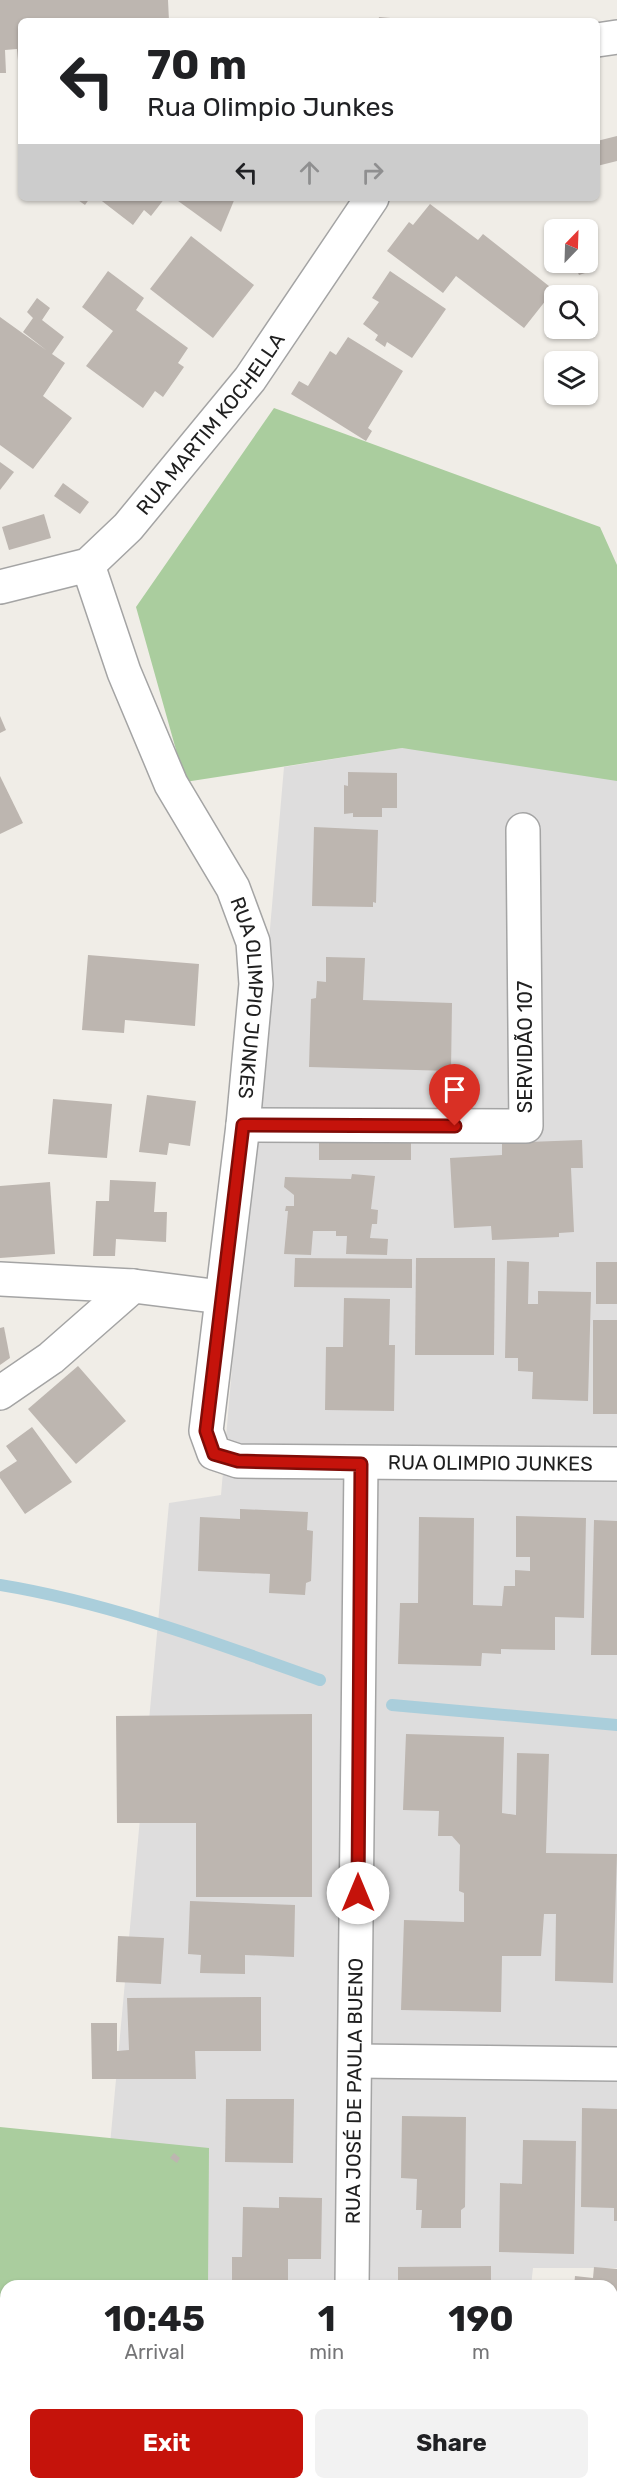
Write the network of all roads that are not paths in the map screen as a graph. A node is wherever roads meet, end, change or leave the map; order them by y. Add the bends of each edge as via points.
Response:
1 (617, 36) edge
2 (600, 39) edge
3 (370, 201) edge
4 (88, 565) junction
5 (0, 587) edge
6 (523, 830) dead end
7 (243, 1125) junction
8 (0, 1279) edge
9 (133, 1286) junction
10 (221, 1297) junction
11 (0, 1394) edge
12 (361, 1464) junction
13 (617, 1464) edge
14 (357, 2061) junction
15 (617, 2064) edge
16 (352, 2280) edge

1 - 2 street
3 - 4 street, RUA MARTIM KOCHELLA via 250,379 128,527
4 - 5 street, RUA MARTIM KOCHELLA
4 - 7 street, RUA OLIMPIO JUNKES via 124,672 171,784 233,888 253,942 256,984
6 - 7 street, SERVIDÃO 107 via 526,1126
7 - 10 street, RUA OLIMPIO JUNKES
8 - 9 street
9 - 10 street
9 - 11 street via 51,1358
10 - 12 street, RUA OLIMPIO JUNKES via 206,1431 214,1454 238,1461
12 - 13 street, RUA OLIMPIO JUNKES
12 - 14 street, RUA JOSÉ DE PAULA BUENO
14 - 15 street
14 - 16 street, RUA JOSÉ DE PAULA BUENO

